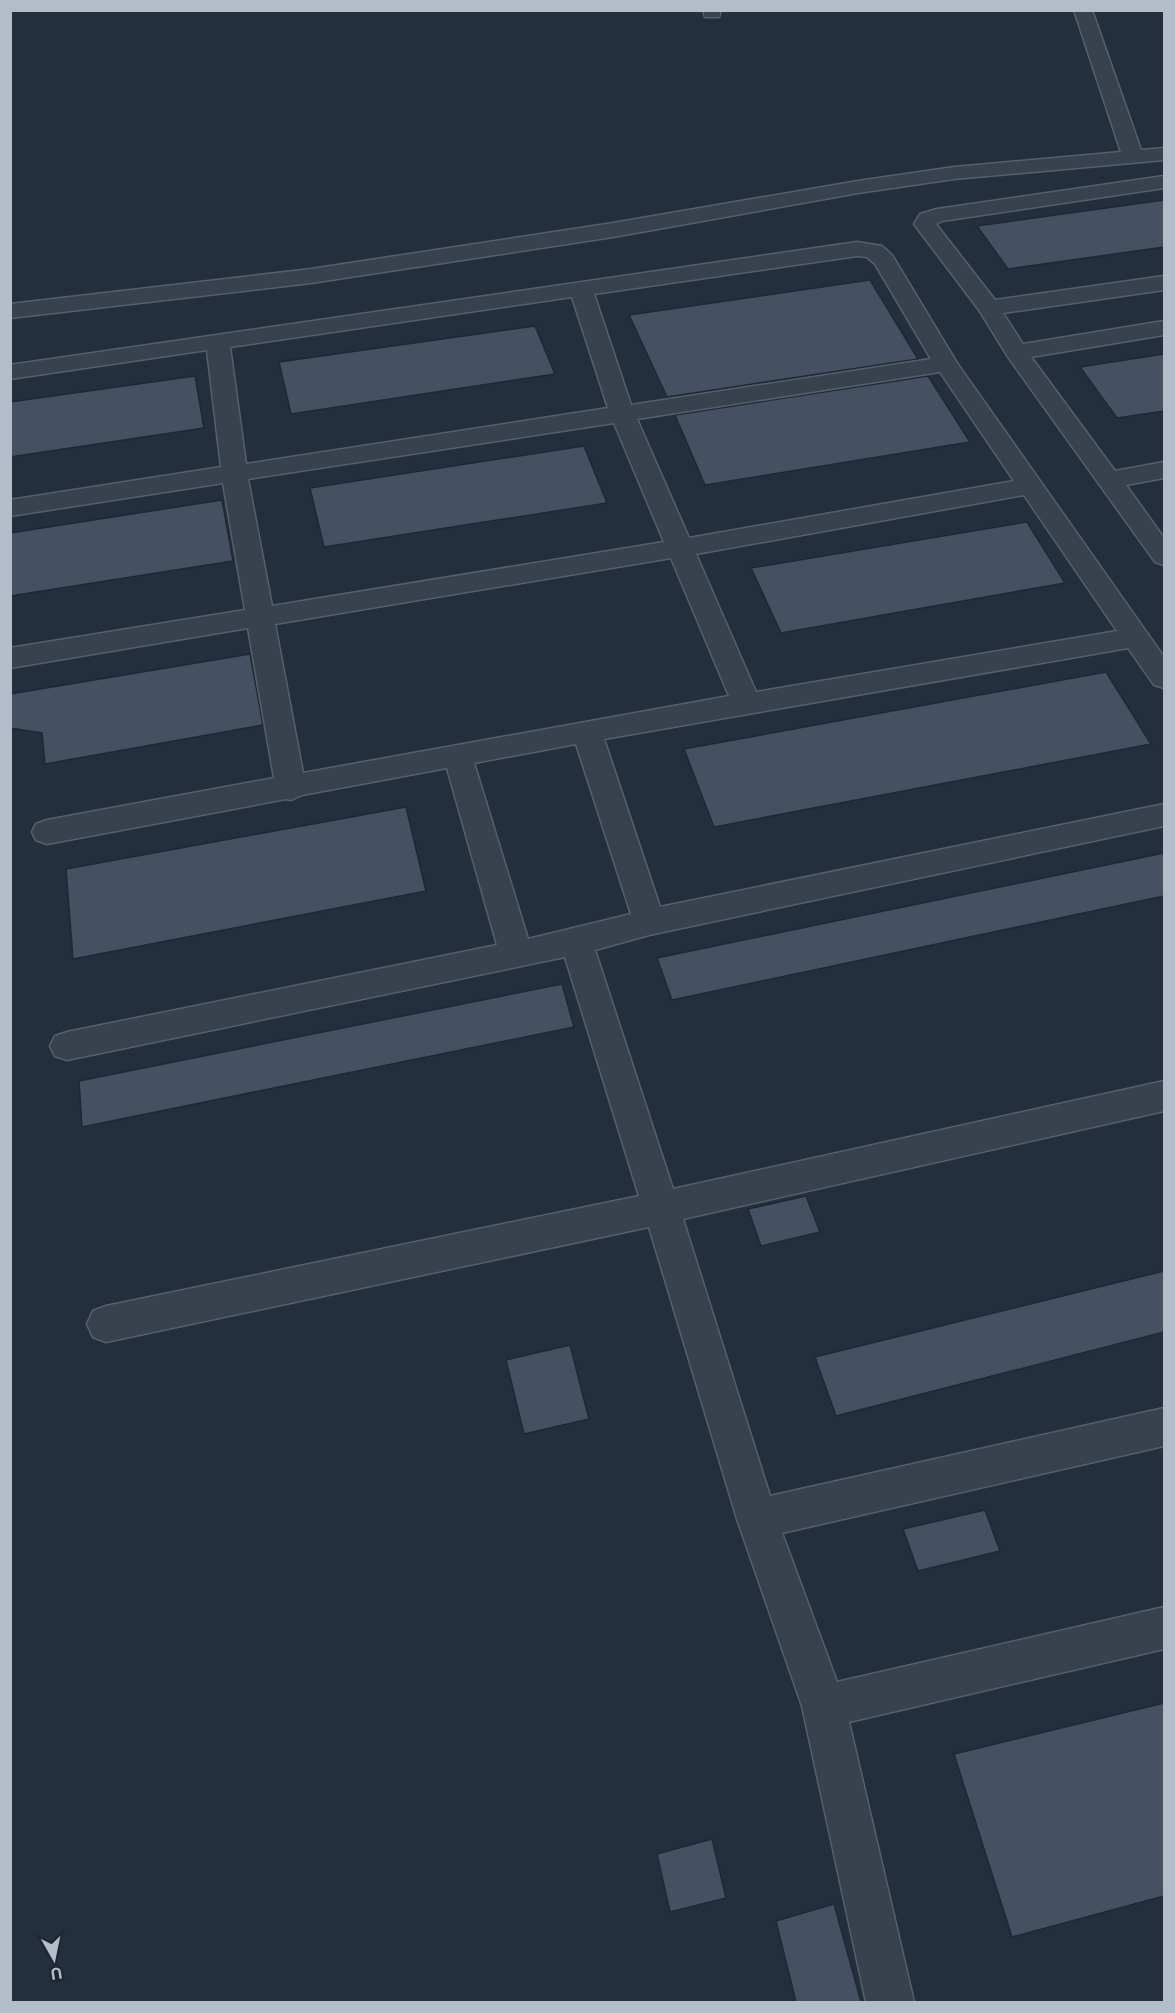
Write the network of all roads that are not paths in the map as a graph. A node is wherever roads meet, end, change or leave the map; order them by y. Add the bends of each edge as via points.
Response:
1 (1083, 10) edge
2 (1164, 154) edge
3 (1133, 157) junction
4 (1164, 182) edge
5 (1164, 283) edge
6 (581, 289) junction
7 (989, 308) junction
8 (10, 311) edge
9 (1164, 328) edge
10 (218, 342) junction
11 (1016, 352) junction
12 (946, 364) junction
13 (10, 372) edge
14 (622, 413) junction
15 (1164, 471) edge
16 (234, 472) junction
17 (1109, 480) junction
18 (1030, 486) junction
19 (10, 508) edge
20 (679, 548) junction
21 (1164, 556) edge
22 (260, 615) junction
23 (1135, 637) junction
24 (10, 658) edge
25 (1164, 678) edge
26 (747, 704) junction
27 (587, 732) junction
28 (458, 757) junction
29 (291, 789) junction
30 (1164, 815) edge
31 (47, 832) dead end
32 (649, 922) junction
33 (576, 942) junction
34 (516, 954) junction
35 (67, 1046) dead end
36 (1164, 1096) edge
37 (661, 1208) junction
38 (106, 1324) dead end
39 (1164, 1427) edge
40 (757, 1519) junction
41 (1164, 1628) edge
42 (824, 1706) junction
43 (890, 2002) edge

1 - 3 street
2 - 3 street
3 - 8 street via 954,173 311,276
4 - 7 street via 928,219 925,224
5 - 7 street
6 - 10 street
6 - 12 street via 857,249 874,251 884,260
6 - 14 street
7 - 11 street
9 - 11 street
10 - 13 street
10 - 16 street
11 - 17 street
12 - 14 street
12 - 18 street
14 - 16 street
14 - 20 street
15 - 17 street
16 - 19 street
16 - 22 street
17 - 21 street
18 - 20 street
18 - 23 street
20 - 22 street
20 - 26 street
22 - 24 street
22 - 29 street
23 - 25 street
23 - 26 street
26 - 27 street
27 - 28 street
27 - 32 street
28 - 29 street
28 - 34 street
29 - 31 street
30 - 32 street
32 - 33 street
33 - 34 street
33 - 37 street
34 - 35 street
36 - 37 street
37 - 38 street
37 - 40 street
39 - 40 street
40 - 42 street
41 - 42 street
42 - 43 street

